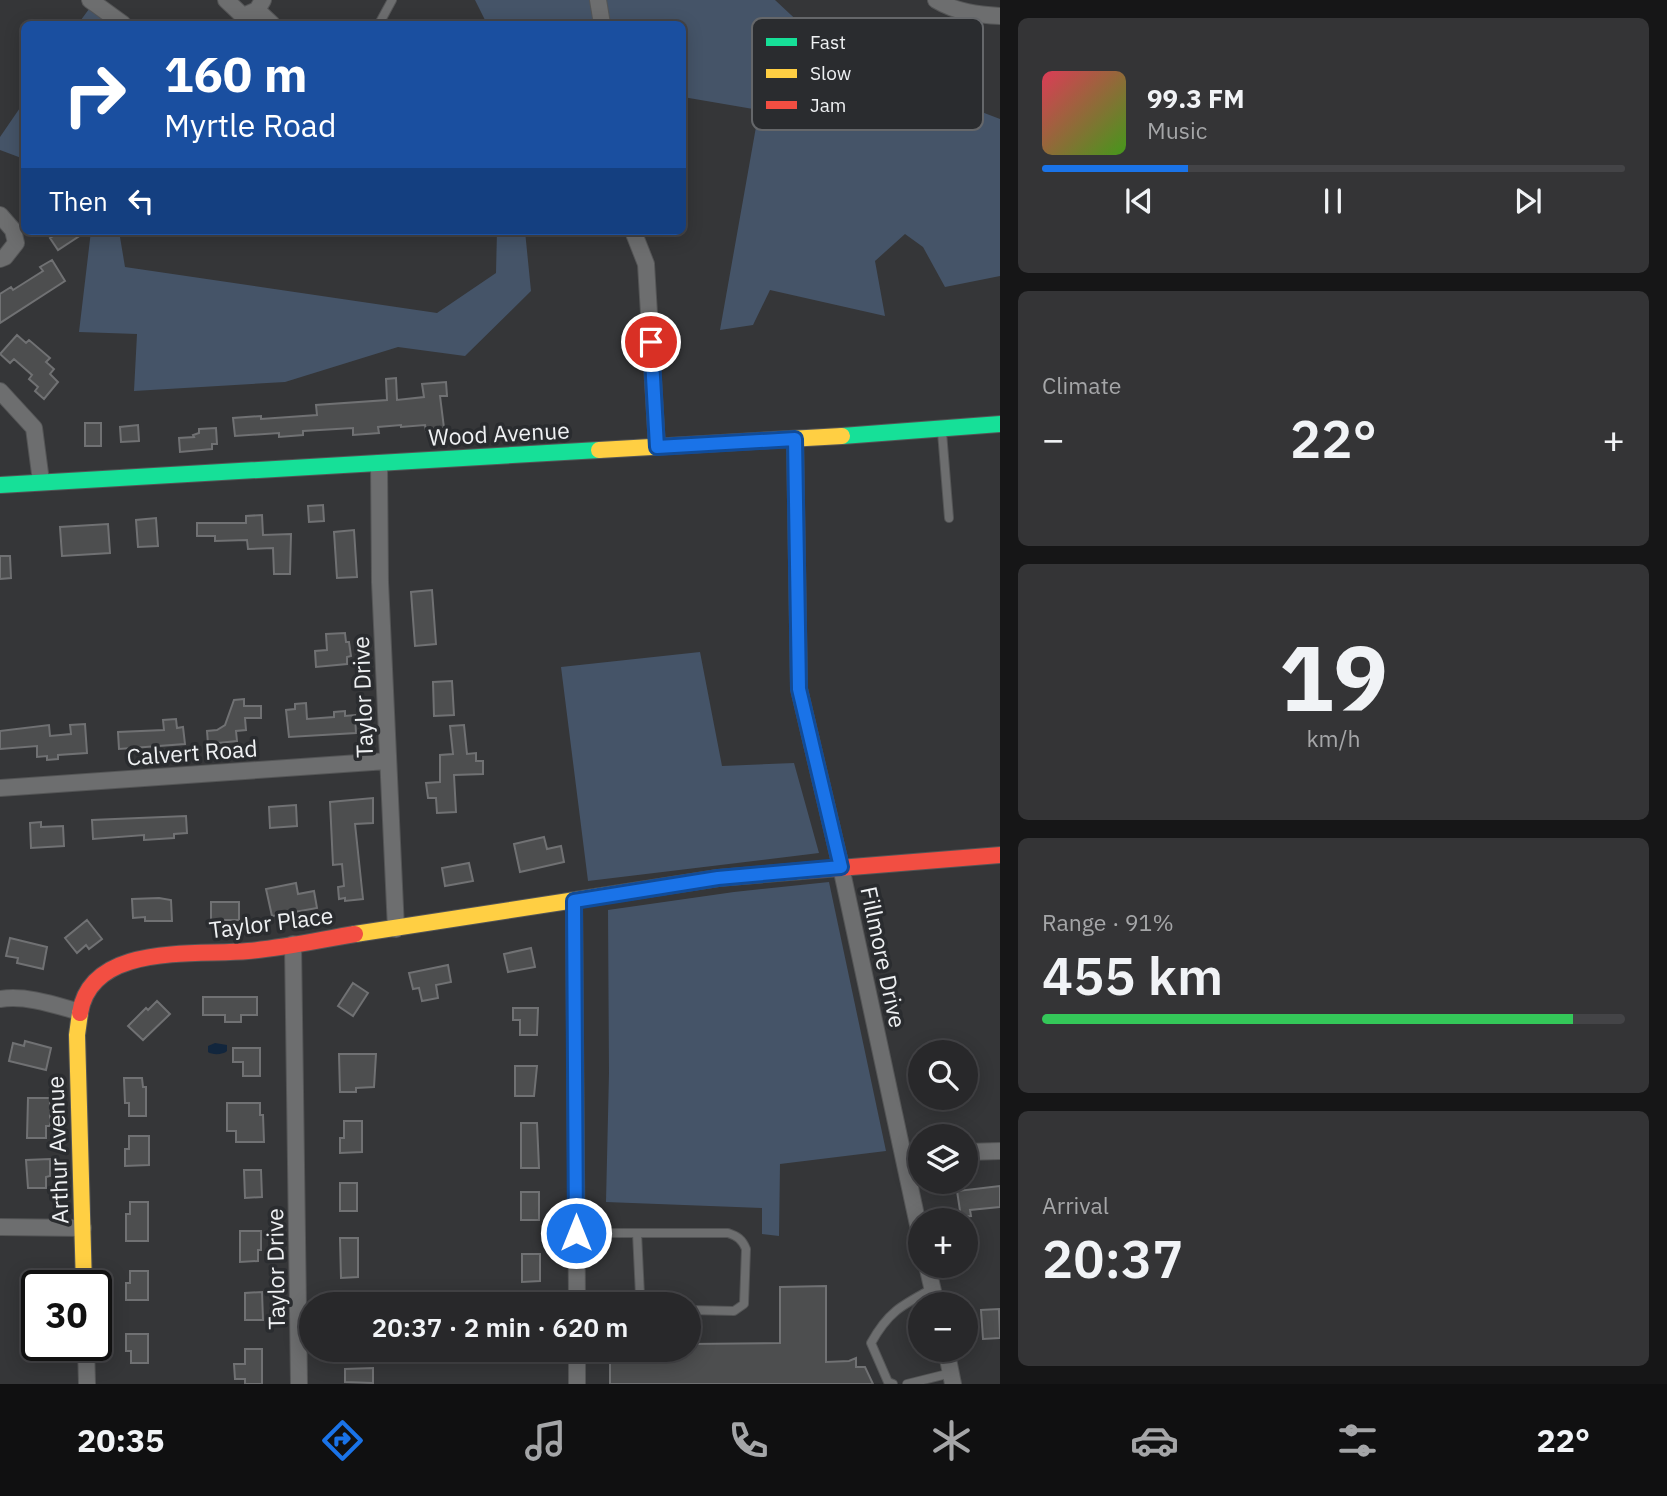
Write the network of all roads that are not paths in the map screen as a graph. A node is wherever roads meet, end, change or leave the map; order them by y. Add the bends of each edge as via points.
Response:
1 (90, 0) edge
2 (226, 0) edge
3 (392, 0) edge
4 (598, 0) edge
5 (936, 0) edge
6 (260, 5) edge
7 (1000, 16) edge
8 (119, 21) edge
9 (270, 21) edge
10 (381, 21) edge
11 (602, 21) edge
12 (0, 215) edge
13 (635, 235) edge
14 (0, 259) edge
15 (0, 391) edge
16 (1000, 424) edge
17 (941, 429) junction
18 (795, 439) junction
19 (657, 447) junction
20 (379, 463) junction
21 (41, 481) junction
22 (0, 485) edge
23 (949, 518) dead end
24 (387, 761) junction
25 (0, 788) edge
26 (1000, 855) edge
27 (841, 867) junction
28 (574, 901) junction
29 (396, 929) junction
30 (293, 944) junction
31 (0, 999) edge
32 (80, 1012) junction
33 (1000, 1151) edge
34 (978, 1152) edge
35 (903, 1155) junction
36 (908, 1155) edge
37 (914, 1208) edge
38 (0, 1227) edge
39 (83, 1228) junction
40 (576, 1233) junction
41 (637, 1233) junction
42 (84, 1270) edge
43 (577, 1292) edge
44 (640, 1292) edge
45 (908, 1303) edge
46 (701, 1310) edge
47 (86, 1361) edge
48 (577, 1362) edge
49 (952, 1379) edge
50 (87, 1384) edge
51 (299, 1384) edge
52 (577, 1384) edge
53 (893, 1384) edge
54 (906, 1384) edge

1 - 8 street
2 - 6 street via 243,16
3 - 10 lane
4 - 11 street
5 - 7 street via 978,15
6 - 9 street
12 - 14 street via 13,230 16,243
13 - 19 street via 646,264
15 - 21 street via 34,428
16 - 17 street, Wood Avenue
17 - 18 street, Wood Avenue
17 - 23 lane
18 - 19 street, Wood Avenue
18 - 27 street, Fillmore Drive via 799,689
19 - 20 street, Wood Avenue
20 - 21 street, Wood Avenue
20 - 24 street, Taylor Drive
21 - 22 street, Wood Avenue
24 - 25 street, Calvert Road
24 - 29 street, Taylor Drive
26 - 27 street, Taylor Place
27 - 28 street, Taylor Place via 718,878
27 - 35 street, Fillmore Drive
28 - 29 street, Taylor Place
28 - 40 street
29 - 30 street, Taylor Place
30 - 32 street, Taylor Place via 159,955 130,962 99,976
30 - 51 street, Taylor Drive
31 - 32 street via 12,997
32 - 39 street, Arthur Avenue
33 - 34 street
35 - 36 street
35 - 37 street, Fillmore Drive
38 - 39 street
39 - 42 street, Arthur Avenue
40 - 41 lane
40 - 43 street
41 - 44 lane
41 - 46 lane via 728,1233 743,1241 744,1304 734,1311
45 - 53 lane via 882,1323 871,1343
47 - 50 street
48 - 52 street
49 - 54 lane

